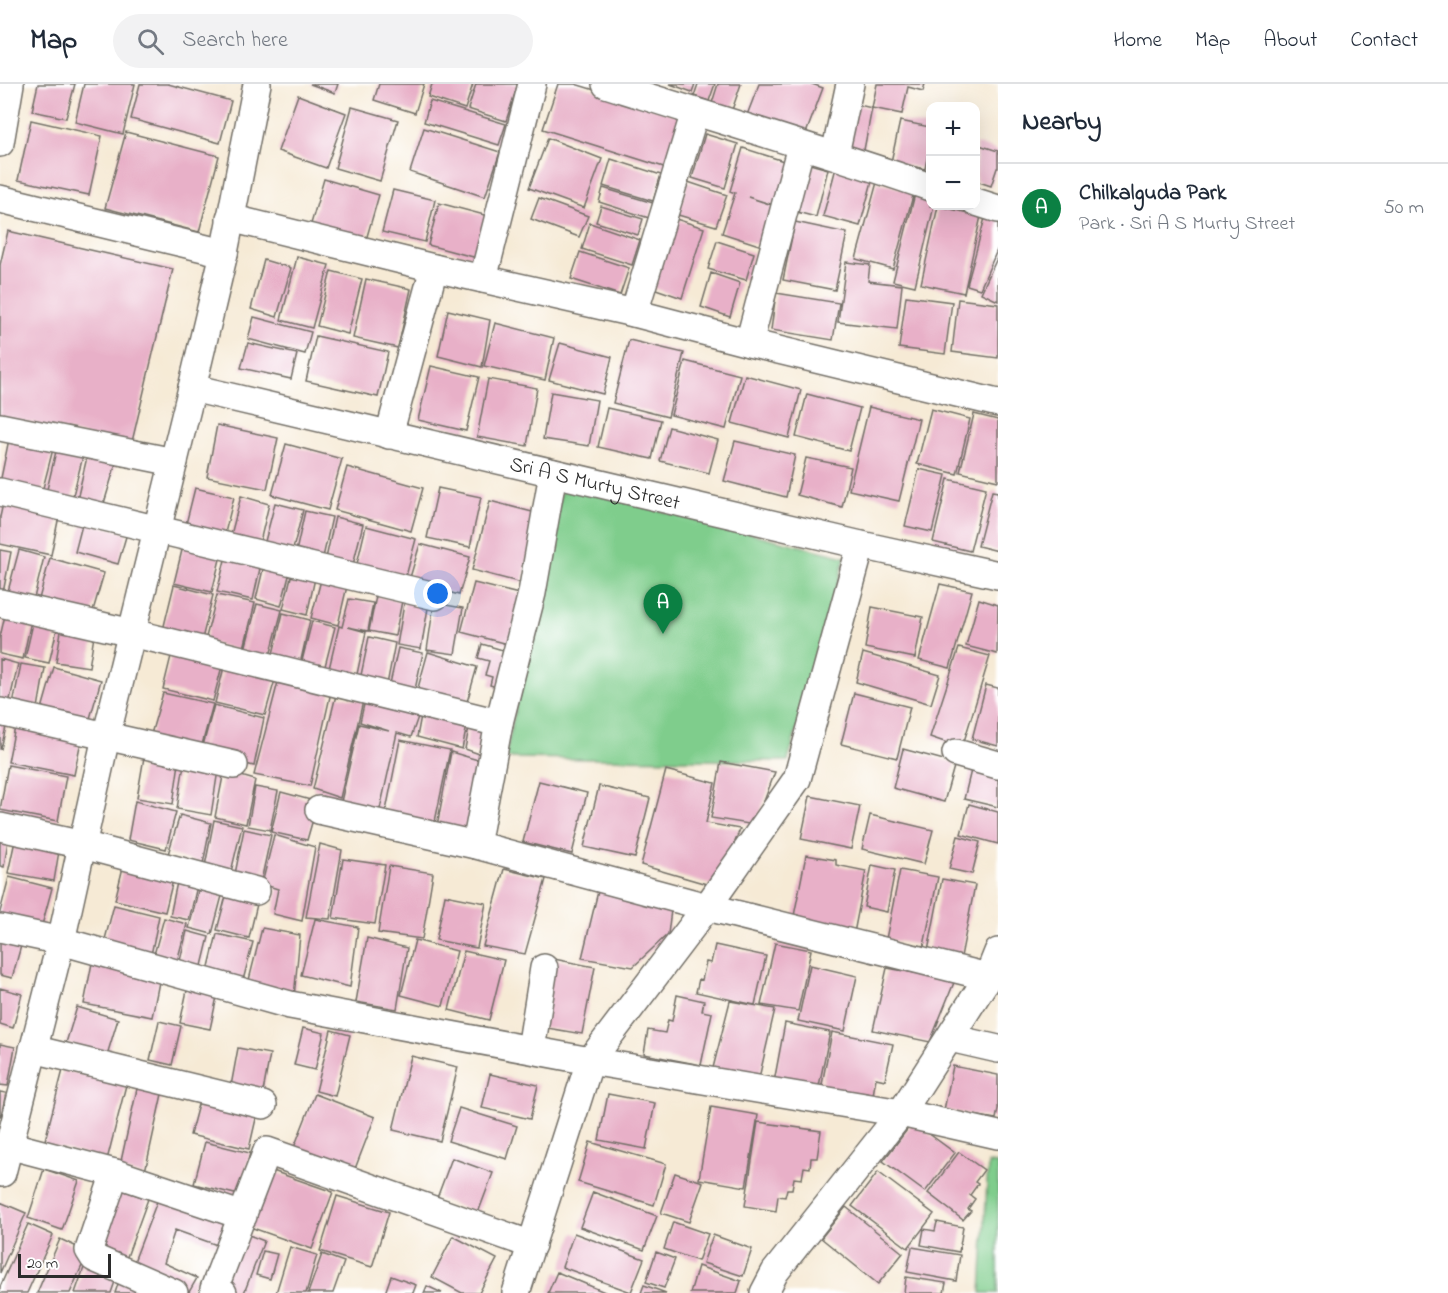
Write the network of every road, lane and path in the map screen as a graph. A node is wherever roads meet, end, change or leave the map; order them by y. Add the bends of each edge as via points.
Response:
1 (10, 84) edge
2 (257, 84) edge
3 (532, 84) edge
4 (606, 84) edge
5 (850, 84) edge
6 (695, 112) junction
7 (0, 143) edge
8 (801, 146) junction
9 (835, 154) junction
10 (926, 185) edge
11 (0, 199) edge
12 (980, 204) edge
13 (998, 209) edge
14 (230, 218) junction
15 (224, 253) junction
16 (435, 268) junction
17 (483, 279) junction
18 (634, 313) junction
19 (749, 343) junction
20 (192, 388) junction
21 (998, 403) edge
22 (0, 427) edge
23 (389, 435) junction
24 (174, 462) junction
25 (553, 473) junction
26 (0, 492) edge
27 (158, 529) junction
28 (861, 545) junction
29 (998, 575) edge
30 (435, 596) dead end
31 (0, 603) edge
32 (132, 633) junction
33 (0, 712) edge
34 (499, 723) junction
35 (106, 737) junction
36 (956, 753) dead end
37 (234, 765) dead end
38 (998, 765) edge
39 (319, 810) dead end
40 (0, 827) edge
41 (82, 845) junction
42 (476, 846) junction
43 (256, 891) dead end
44 (707, 907) junction
45 (0, 928) edge
46 (61, 941) junction
47 (998, 952) edge
48 (544, 968) dead end
49 (988, 977) junction
50 (950, 1038) junction
51 (33, 1049) junction
52 (531, 1049) junction
53 (998, 1049) edge
54 (590, 1061) junction
55 (263, 1104) dead end
56 (901, 1113) junction
57 (998, 1135) edge
58 (8, 1145) junction
59 (2, 1173) dead end
60 (115, 1173) junction
61 (243, 1216) junction
62 (532, 1245) junction
63 (215, 1292) edge
64 (174, 1293) edge
65 (516, 1293) edge
66 (764, 1293) edge

1 - 7 street
2 - 14 street
3 - 17 street
4 - 6 street
5 - 9 street
6 - 8 street
6 - 18 street
8 - 9 street
8 - 19 street
9 - 10 street
11 - 15 street
12 - 13 street
14 - 15 street
14 - 16 street
15 - 20 street
16 - 17 street
16 - 23 street
17 - 18 street
18 - 19 street
19 - 21 street
20 - 23 street, Sri A S Murty Street
20 - 24 street
22 - 24 street
23 - 25 street, Sri A S Murty Street
24 - 27 street
25 - 28 street, Sri A S Murty Street
25 - 34 street via 532,593
26 - 27 street
27 - 30 street
27 - 32 street
28 - 29 street, Sri A S Murty Street
28 - 44 street via 797,778
31 - 32 street
32 - 34 street
32 - 35 street
33 - 35 street
34 - 42 street
35 - 37 street
35 - 41 street
36 - 38 street
39 - 42 street
40 - 41 street
41 - 43 street
41 - 46 street
42 - 44 street
44 - 49 street
44 - 54 street
45 - 46 street
46 - 51 street
46 - 52 street via 290,1005
47 - 49 street
48 - 52 street
49 - 50 street
50 - 53 street
50 - 56 street
51 - 55 street
51 - 58 street
52 - 54 street
54 - 56 street
54 - 62 street
56 - 57 street
56 - 66 street via 775,1272
58 - 59 street
58 - 60 street
60 - 61 street
60 - 64 street via 89,1250 94,1258
61 - 62 street via 267,1151
61 - 63 street
62 - 65 street

